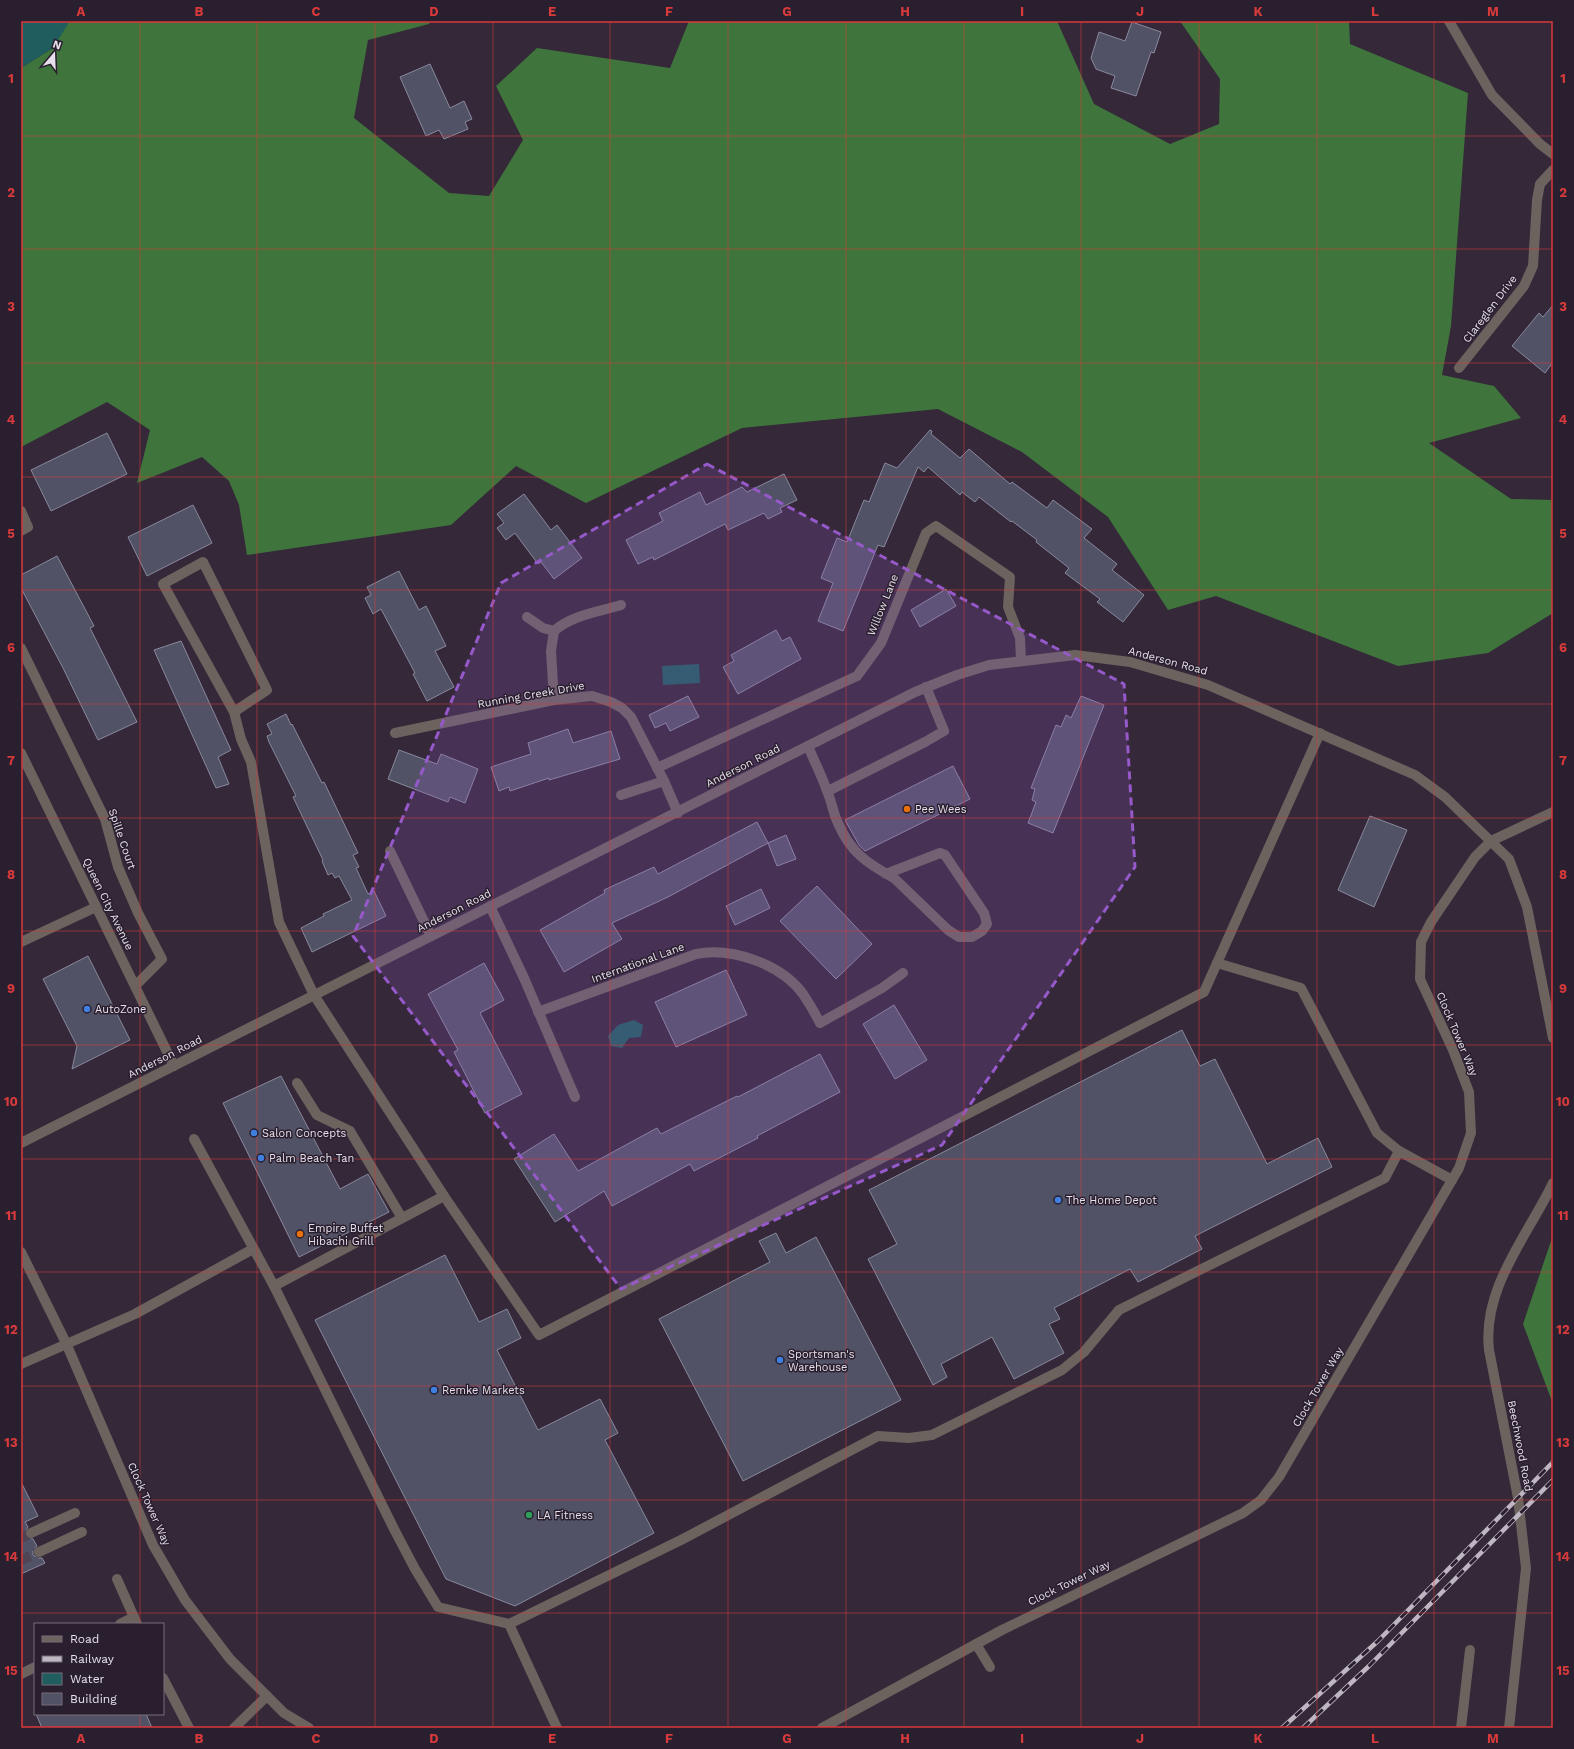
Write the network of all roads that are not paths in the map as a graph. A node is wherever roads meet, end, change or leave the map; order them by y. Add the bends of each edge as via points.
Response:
1 (1449, 21) edge
2 (1553, 154) edge
3 (1553, 170) edge
4 (1459, 368) dead end
5 (21, 512) edge
6 (21, 531) edge
7 (621, 605) dead end
8 (527, 617) dead end
9 (554, 631) junction
10 (21, 648) edge
11 (1021, 661) junction
12 (926, 688) junction
13 (554, 700) junction
14 (234, 712) junction
15 (395, 733) dead end
16 (1320, 733) junction
17 (808, 746) junction
18 (21, 753) edge
19 (657, 768) junction
20 (664, 781) junction
21 (828, 791) junction
22 (621, 795) dead end
23 (1553, 812) edge
24 (678, 813) junction
25 (1491, 840) junction
26 (390, 852) dead end
27 (886, 874) junction
28 (490, 906) junction
29 (96, 907) junction
30 (431, 936) junction
31 (21, 942) edge
32 (1217, 963) junction
33 (903, 973) dead end
34 (135, 986) junction
35 (314, 995) junction
36 (538, 1012) junction
37 (1553, 1038) edge
38 (174, 1066) junction
39 (297, 1082) dead end
40 (576, 1097) dead end
41 (194, 1139) dead end
42 (21, 1143) edge
43 (1399, 1151) junction
44 (1452, 1180) junction
45 (1553, 1183) edge
46 (444, 1196) junction
47 (402, 1218) junction
48 (253, 1249) junction
49 (21, 1252) edge
50 (274, 1286) junction
51 (66, 1343) junction
52 (21, 1364) edge
53 (75, 1513) dead end
54 (82, 1532) dead end
55 (30, 1533) tunnel mouth
56 (39, 1552) tunnel mouth
57 (117, 1579) dead end
58 (136, 1620) edge
59 (124, 1623) edge
60 (510, 1624) junction
61 (976, 1644) junction
62 (1470, 1650) dead end
63 (990, 1667) dead end
64 (34, 1668) edge
65 (21, 1674) edge
66 (164, 1680) edge
67 (267, 1696) junction
68 (189, 1728) edge
69 (234, 1728) edge
70 (309, 1728) edge
71 (557, 1728) edge
72 (822, 1728) edge
73 (1461, 1728) edge
74 (1509, 1728) edge

1 - 2 street via 1492,95
3 - 4 street, Clareglen Drive via 1540,184 1533,266 1524,286
5 - 6 street via 28,528
7 - 9 street via 571,620
8 - 9 street via 543,628
9 - 13 street via 551,651
10 - 34 street, Spille Court via 105,819 118,866 138,913 162,959
11 - 12 street, Anderson Road via 956,674
11 - 16 street, Anderson Road via 1075,655 1130,662 1208,684
11 - 19 street, Willow Lane via 1020,638 1008,607 1010,577 936,526 926,532 881,644 857,676
12 - 17 street, Anderson Road
12 - 21 street via 944,730
13 - 15 street, Running Creek Drive
13 - 19 street, Running Creek Drive via 592,696 622,708 631,717
14 - 14 street via 267,690 203,562 163,584
14 - 35 street via 241,739 251,762 279,922
16 - 25 street, Anderson Road via 1416,775 1445,797
16 - 32 street
17 - 21 street
17 - 24 street, Anderson Road
18 - 29 street, Queen City Avenue
19 - 20 street, Running Creek Drive
20 - 22 street
20 - 24 street, Running Creek Drive
21 - 27 street via 838,823 848,843 866,862
23 - 25 street
24 - 28 street, Anderson Road
25 - 37 street via 1509,859 1528,907
25 - 44 street, Clock Tower Way via 1470,864 1431,922 1421,942 1420,979 1453,1050 1469,1092 1471,1133
26 - 30 street
27 - 27 street via 894,878 948,930 960,937 972,937 982,931 987,924 984,913 945,855 940,853
28 - 30 street, Anderson Road
28 - 36 street
29 - 31 street
29 - 34 street, Queen City Avenue
30 - 35 street, Anderson Road
32 - 43 street via 1301,988 1377,1133
32 - 46 street via 1204,992 539,1335
33 - 36 street, International Lane via 882,988 820,1023 803,994 791,981 763,963 744,956 710,951
34 - 38 street, Queen City Avenue
35 - 38 street, Anderson Road
35 - 46 street
36 - 40 street
38 - 42 street, Anderson Road
39 - 47 street via 317,1115 350,1131
41 - 48 street
43 - 44 street
43 - 60 street via 1384,1178 1119,1310 1084,1352 1062,1370 932,1435 909,1438 878,1436 681,1540
44 - 61 street, Clock Tower Way via 1279,1477 1261,1500 1243,1513
45 - 74 street, Beechwood Road via 1498,1285 1491,1307 1487,1334 1521,1513 1526,1568
46 - 47 street
47 - 50 street
48 - 50 street
48 - 51 street via 135,1314
49 - 51 street, Clock Tower Way
50 - 60 street via 415,1569 438,1607
51 - 52 street
51 - 67 street, Clock Tower Way via 153,1545 186,1600 230,1659
53 - 55 street
54 - 56 street
57 - 58 street
58 - 59 street
60 - 71 street
61 - 63 street
61 - 72 street, Clock Tower Way
62 - 73 street
64 - 65 street
66 - 68 street
67 - 69 street
67 - 70 street, Clock Tower Way via 284,1713

